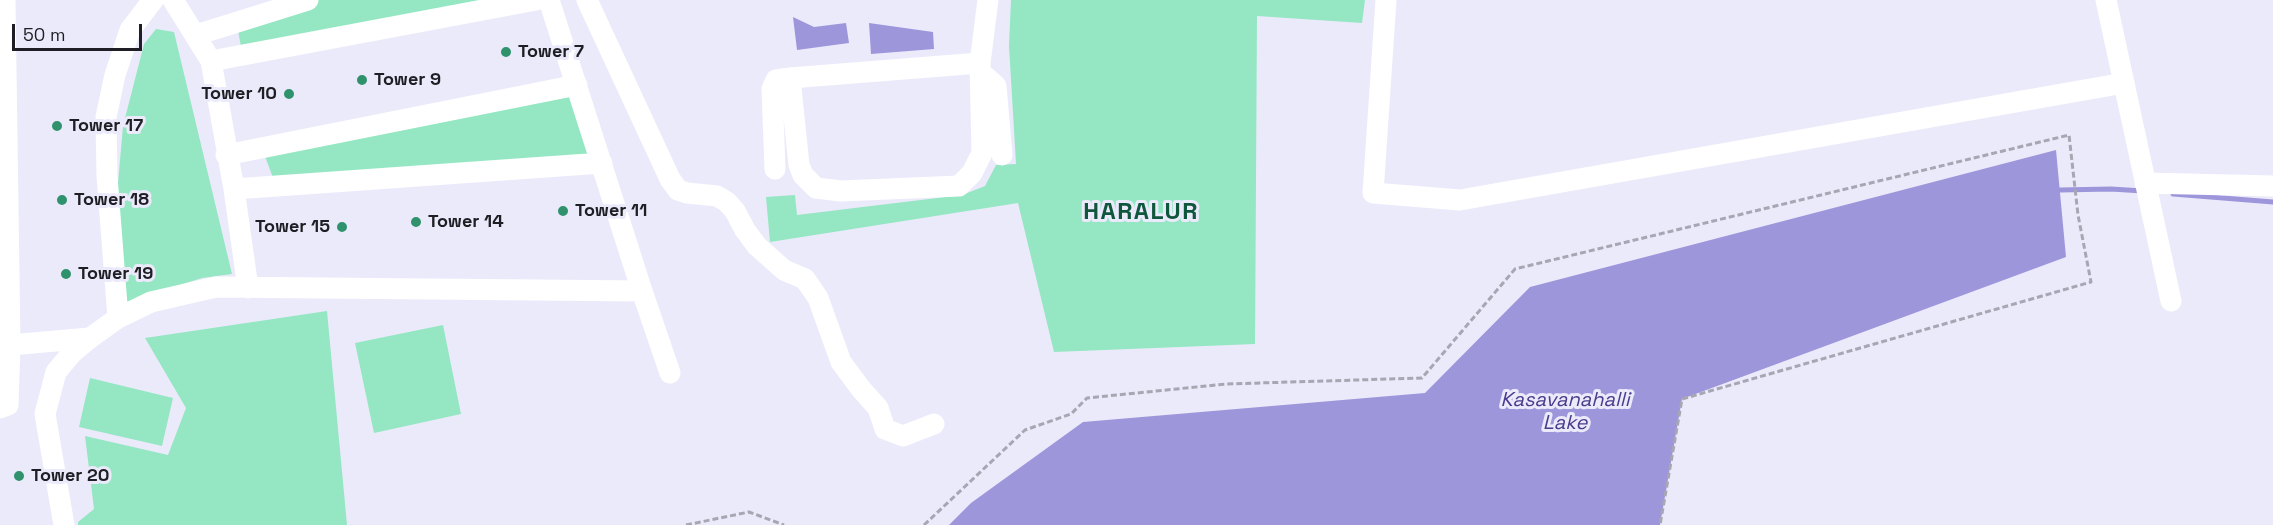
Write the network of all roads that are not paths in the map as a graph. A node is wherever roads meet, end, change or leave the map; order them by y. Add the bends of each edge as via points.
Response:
1 (5, 0) edge
2 (153, 0) edge
3 (173, 0) edge
4 (308, 0) edge
5 (536, 0) edge
6 (549, 0) edge
7 (588, 0) edge
8 (988, 0) edge
9 (1386, 0) edge
10 (2106, 0) edge
11 (196, 35) junction
12 (211, 61) junction
13 (980, 68) junction
14 (790, 78) junction
15 (2124, 83) junction
16 (577, 85) junction
17 (226, 154) junction
18 (1002, 155) dead end
19 (602, 163) junction
20 (775, 169) dead end
21 (2273, 186) edge
22 (234, 189) junction
23 (2147, 189) junction
24 (248, 288) junction
25 (642, 291) junction
26 (2171, 302) dead end
27 (118, 318) junction
28 (90, 338) junction
29 (10, 345) junction
30 (670, 373) dead end
31 (0, 408) edge
32 (934, 424) dead end
33 (64, 525) edge

1 - 29 street
2 - 27 street via 130,30 106,117
3 - 11 street
4 - 11 street
5 - 12 street
6 - 16 street
7 - 32 street via 678,190 717,196 727,202 757,246 784,270 805,279 818,298 841,362 878,408 885,429 903,436
8 - 13 street
9 - 15 street via 1374,193 1460,200
10 - 15 street
11 - 12 street
12 - 17 street
13 - 14 street
13 - 14 street via 982,153 978,165 959,186 854,191 816,188 799,165
13 - 18 street via 996,86
14 - 20 street via 776,80 772,89
15 - 23 street
16 - 17 street
16 - 19 street
17 - 22 street
19 - 22 street
19 - 25 street
21 - 23 street
22 - 24 street
23 - 26 street
24 - 25 street
24 - 27 street via 193,291 151,302
25 - 30 street
27 - 28 street
28 - 29 street
28 - 33 street via 56,372 45,414
29 - 31 street via 9,405

